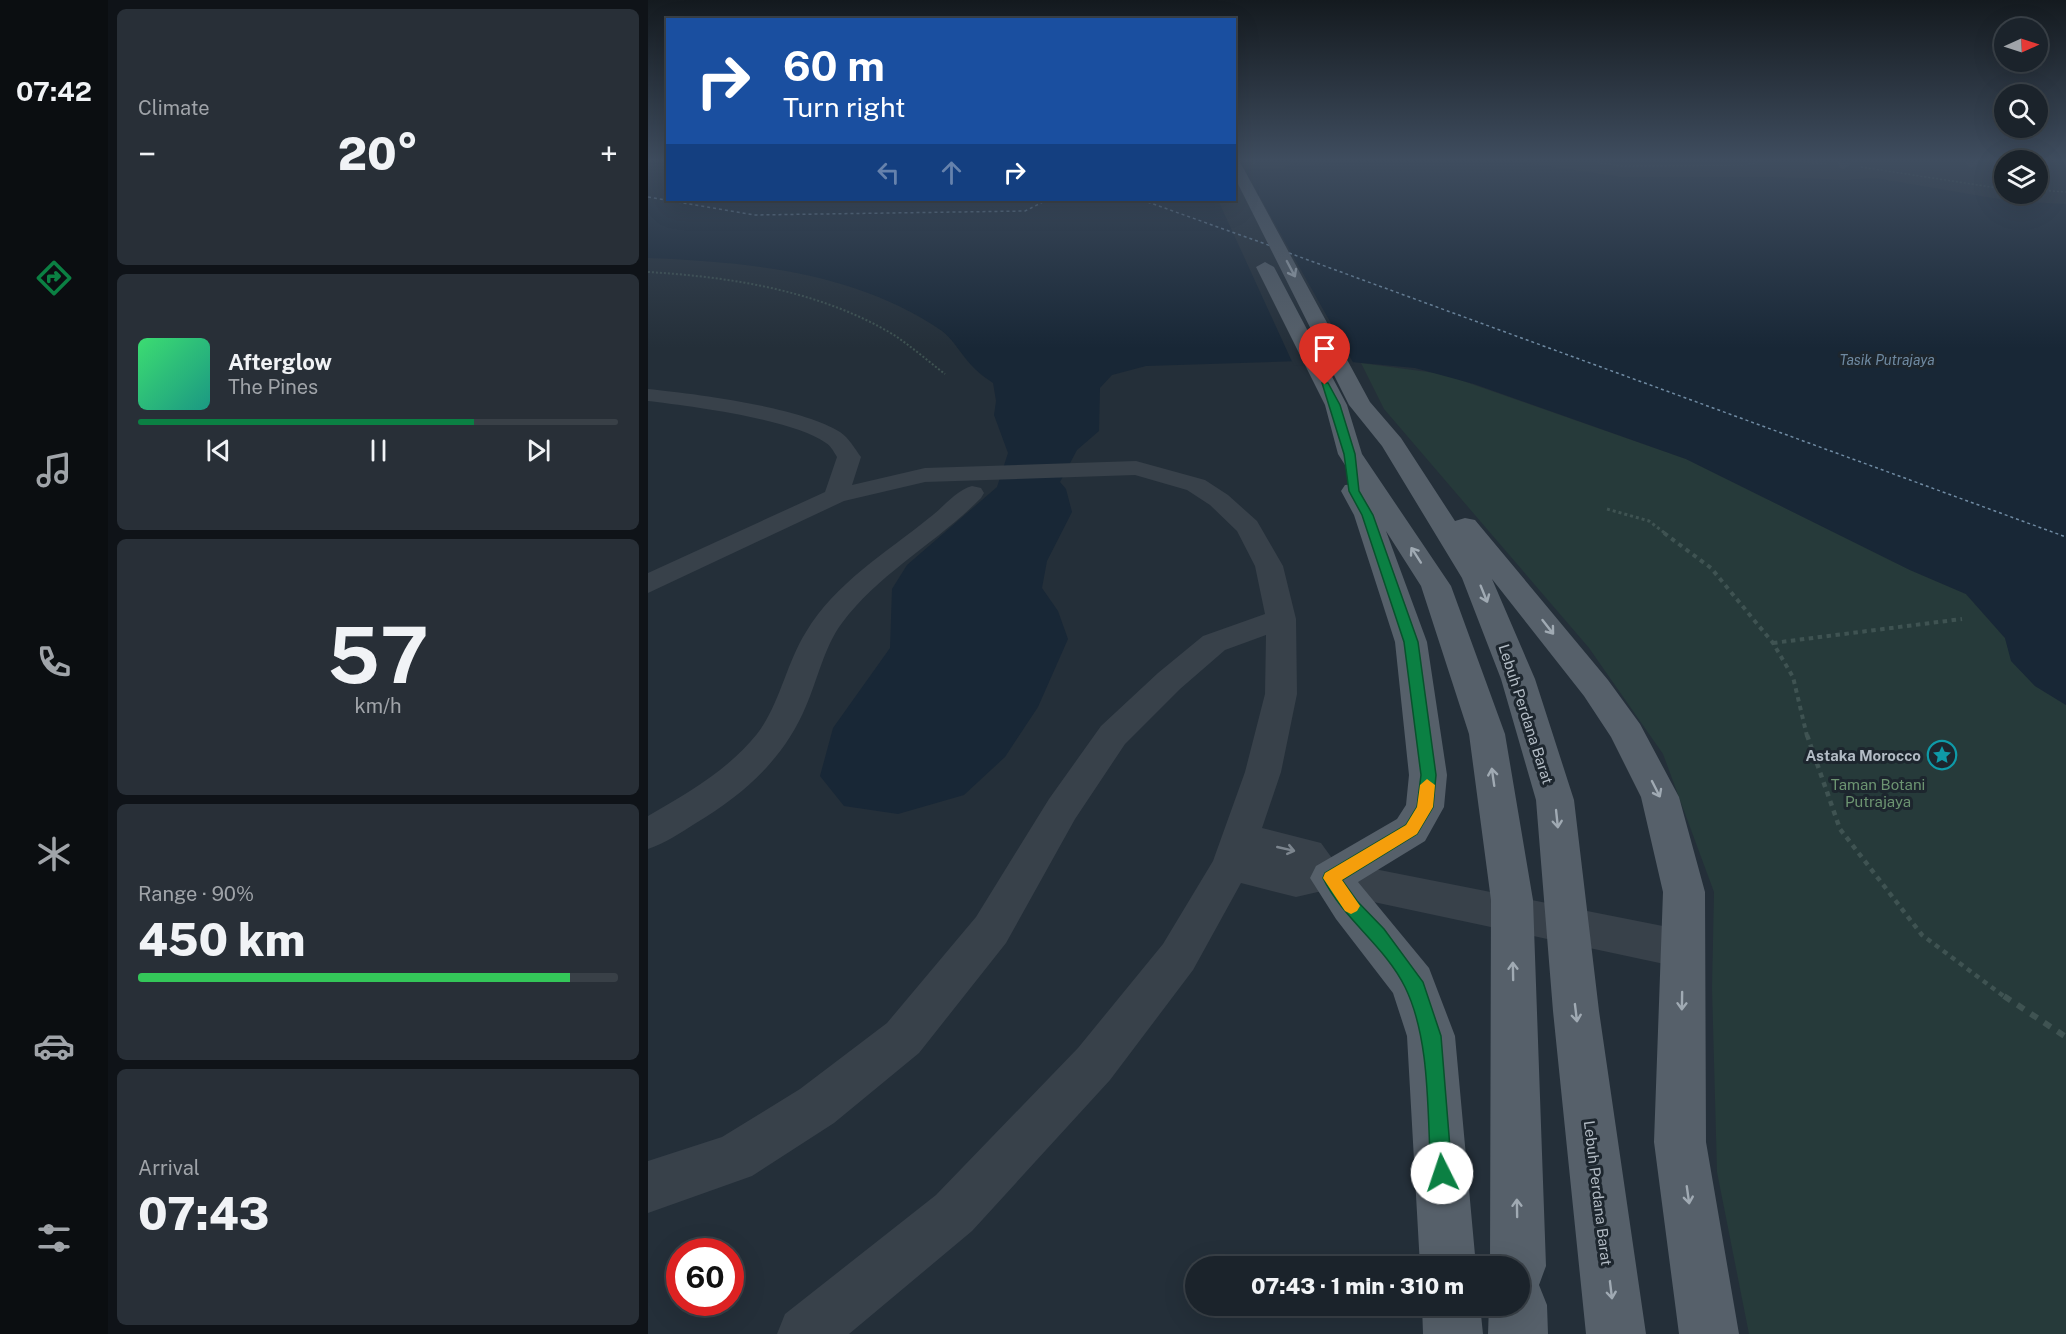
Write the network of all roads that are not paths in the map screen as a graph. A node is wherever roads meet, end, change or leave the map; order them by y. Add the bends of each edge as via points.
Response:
1 (1263, 223) edge
2 (1256, 251) dead end
3 (648, 396) edge
4 (1348, 405) junction
5 (1392, 443) junction
6 (1350, 454) junction
7 (972, 493) dead end
8 (836, 496) junction
9 (648, 584) edge
10 (1281, 618) junction
11 (648, 834) edge
12 (1235, 852) junction
13 (1327, 876) junction
14 (1683, 949) junction
15 (648, 1187) edge
16 (1447, 1256) edge
17 (1518, 1256) edge
18 (1452, 1316) edge
19 (1518, 1316) edge
20 (805, 1334) edge
21 (1453, 1334) edge
22 (1518, 1334) edge
23 (1616, 1334) edge
24 (1709, 1334) edge

1 -> 4 main road, Lebuh Perdana Barat
2 - 4 main road, Lebuh Perdana Barat
3 - 8 lane via 748,412 834,438 849,457
4 - 5 main road, Lebuh Perdana Barat
4 - 6 main road, Lebuh Perdana Barat
5 -> 14 main road via 1429,482 1596,688 1627,734 1660,797 1684,892
5 -> 23 main road, Lebuh Perdana Barat via 1477,578 1518,680 1555,800 1576,1011
6 - 13 main road via 1354,491 1367,515 1411,642 1428,775 1425,807 1412,830
17 -> 6 main road, Lebuh Perdana Barat via 1512,900 1487,734 1436,586
7 - 11 lane via 928,535 840,605 814,641 782,723 749,768
8 - 9 lane
8 - 10 lane via 925,476 1136,468 1196,485 1248,527 1269,566
10 - 12 lane via 1281,693 1263,772
10 - 15 lane via 1214,643 1113,735 1062,809 991,930 903,1038 817,1106 734,1158
12 - 13 lane via 1296,881
12 - 20 lane via 1178,957 1094,1064 954,1213
13 - 14 lane
13 - 16 main road via 1413,982 1431,1036
14 -> 24 main road via 1680,1142
18 - 21 main road
19 - 22 main road

